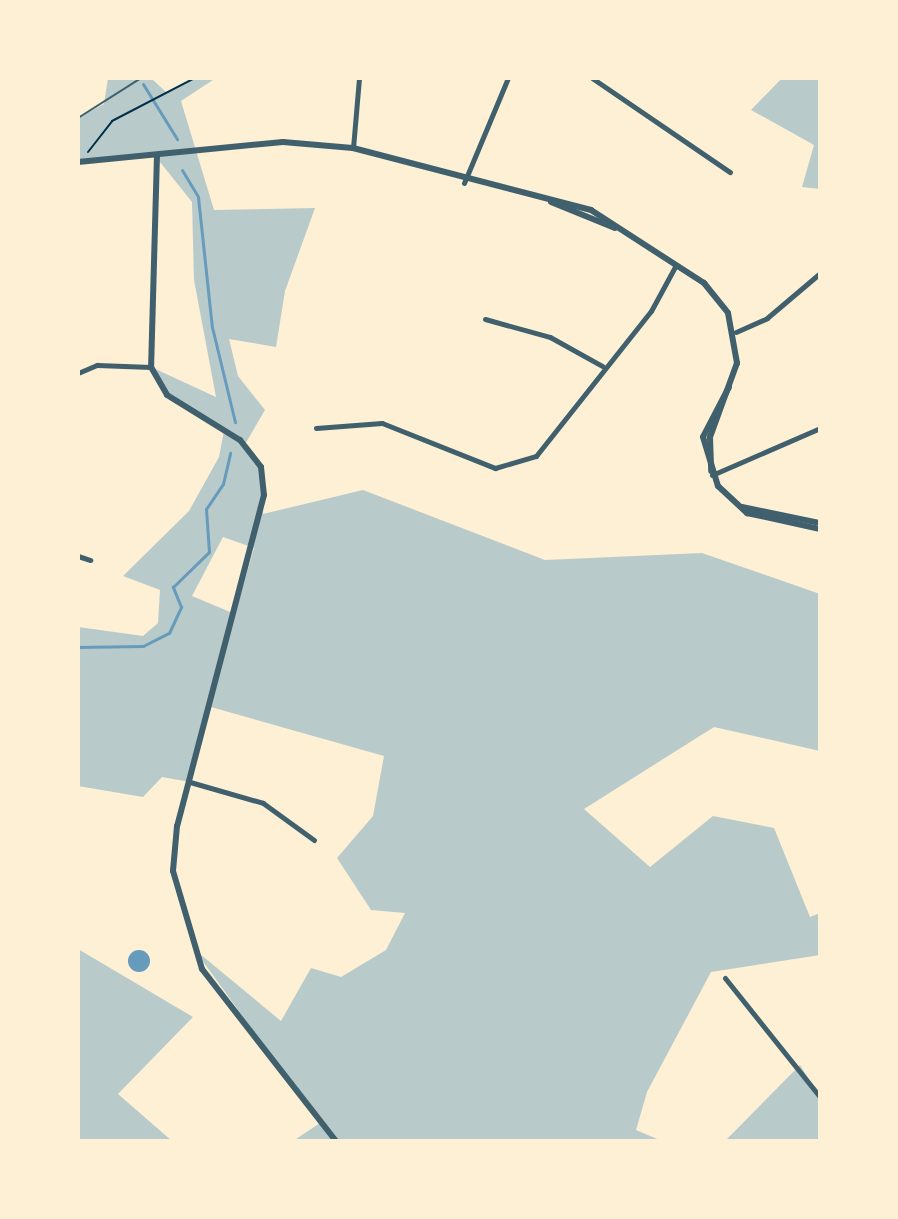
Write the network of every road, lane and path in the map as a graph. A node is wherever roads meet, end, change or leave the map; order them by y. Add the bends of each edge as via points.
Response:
1 (141, 78) edge
2 (195, 78) edge
3 (359, 78) edge
4 (508, 78) edge
5 (592, 78) edge
6 (78, 118) edge
7 (353, 148) junction
8 (157, 155) junction
9 (81, 162) edge
10 (730, 172) dead end
11 (464, 183) junction
12 (676, 265) junction
13 (820, 273) edge
14 (485, 319) dead end
15 (736, 332) junction
16 (602, 366) junction
17 (151, 367) junction
18 (78, 373) edge
19 (316, 428) dead end
20 (820, 428) edge
21 (712, 473) junction
22 (820, 526) edge
23 (78, 556) edge
24 (90, 560) dead end
25 (190, 782) junction
26 (314, 840) dead end
27 (725, 978) dead end
28 (820, 1097) edge
29 (197, 1141) edge
30 (234, 1141) edge
31 (336, 1141) edge

1 - 6 lane
2 - 9 path via 97,131
3 - 7 street
4 - 11 street
5 - 10 street
7 - 8 street via 283,142
7 - 11 street
8 - 9 street
8 - 17 street
11 - 12 street via 591,210
12 - 15 street via 718,296
12 - 16 street via 651,311
13 - 15 street via 767,318
14 - 16 street via 550,337
15 - 21 street via 732,383 703,437
16 - 19 street via 549,446 517,465 466,460 382,423
17 - 18 street via 97,365
17 - 25 street via 167,395 240,440 261,467 264,495
20 - 21 street
21 - 22 street via 738,507
23 - 24 street
25 - 26 street via 263,803
25 - 31 street via 173,871 202,969
27 - 28 street
29 - 30 street

